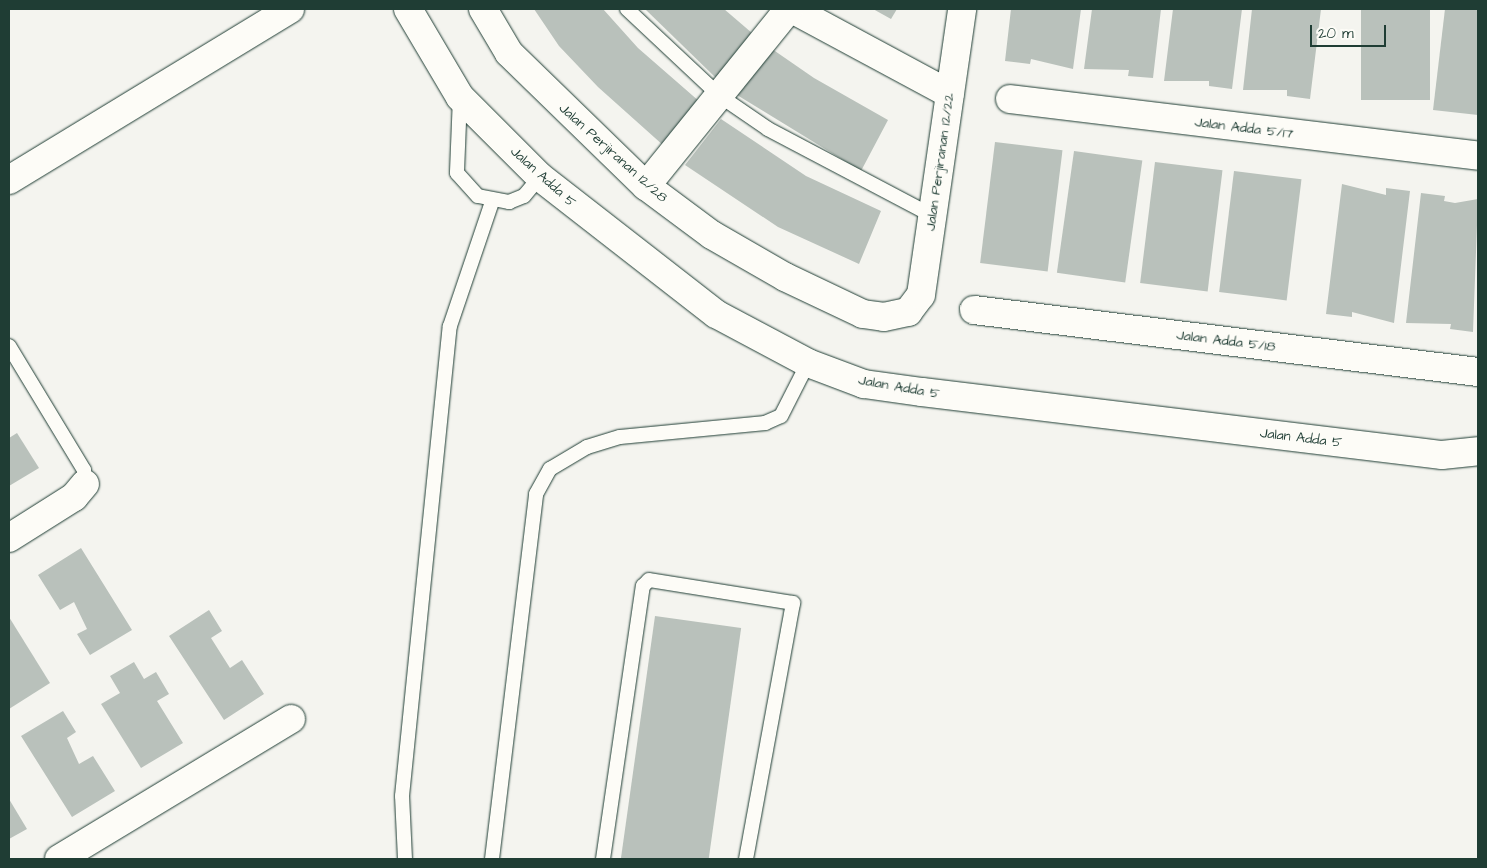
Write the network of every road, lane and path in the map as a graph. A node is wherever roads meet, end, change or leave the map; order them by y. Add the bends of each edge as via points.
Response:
1 (290, 9) edge
2 (408, 9) edge
3 (482, 9) edge
4 (627, 9) edge
5 (791, 9) edge
6 (962, 9) edge
7 (950, 94) junction
8 (720, 96) junction
9 (460, 97) junction
10 (1010, 99) dead end
11 (1478, 156) edge
12 (540, 177) junction
13 (9, 180) edge
14 (646, 186) junction
15 (492, 202) junction
16 (932, 215) junction
17 (974, 310) dead end
18 (908, 312) joint
19 (9, 346) edge
20 (808, 363) junction
21 (1478, 372) edge
22 (1478, 451) edge
23 (1442, 455) junction
24 (1478, 468) edge
25 (85, 484) joint
26 (9, 538) edge
27 (292, 719) dead end
28 (59, 859) edge
29 (405, 859) edge
30 (492, 859) edge
31 (603, 859) edge
32 (746, 859) edge

1 - 13 street
2 - 9 street, Jalan Adda 5
3 - 14 street, Jalan Perjiranan 12/28 via 509,53
4 - 8 lane
5 - 7 street
5 - 8 street
6 - 7 street, Jalan Perjiranan 12/22
7 - 16 street, Jalan Perjiranan 12/22
8 - 14 street
8 - 16 lane via 818,158
9 - 12 street, Jalan Adda 5
9 - 15 lane via 457,173 478,196
10 - 11 street, Jalan Adda 5/17
12 - 15 lane via 524,196
12 - 20 street, Jalan Adda 5 via 716,314
14 - 18 street, Jalan Perjiranan 12/28 via 712,235 785,277 863,314
15 - 29 lane via 450,326 402,796
16 - 18 street, Jalan Perjiranan 12/22 via 921,295
17 - 21 street, Jalan Adda 5/18
19 - 25 lane via 84,470
20 - 23 street, Jalan Adda 5 via 864,384
20 - 30 lane via 781,416 765,423 620,437 587,447 550,470 536,494
22 - 23 street, Jalan Adda 5
23 - 24 street, Jalan Adda 5
25 - 26 street via 74,497
27 - 28 street
31 - 32 lane via 643,586 649,580 793,603

